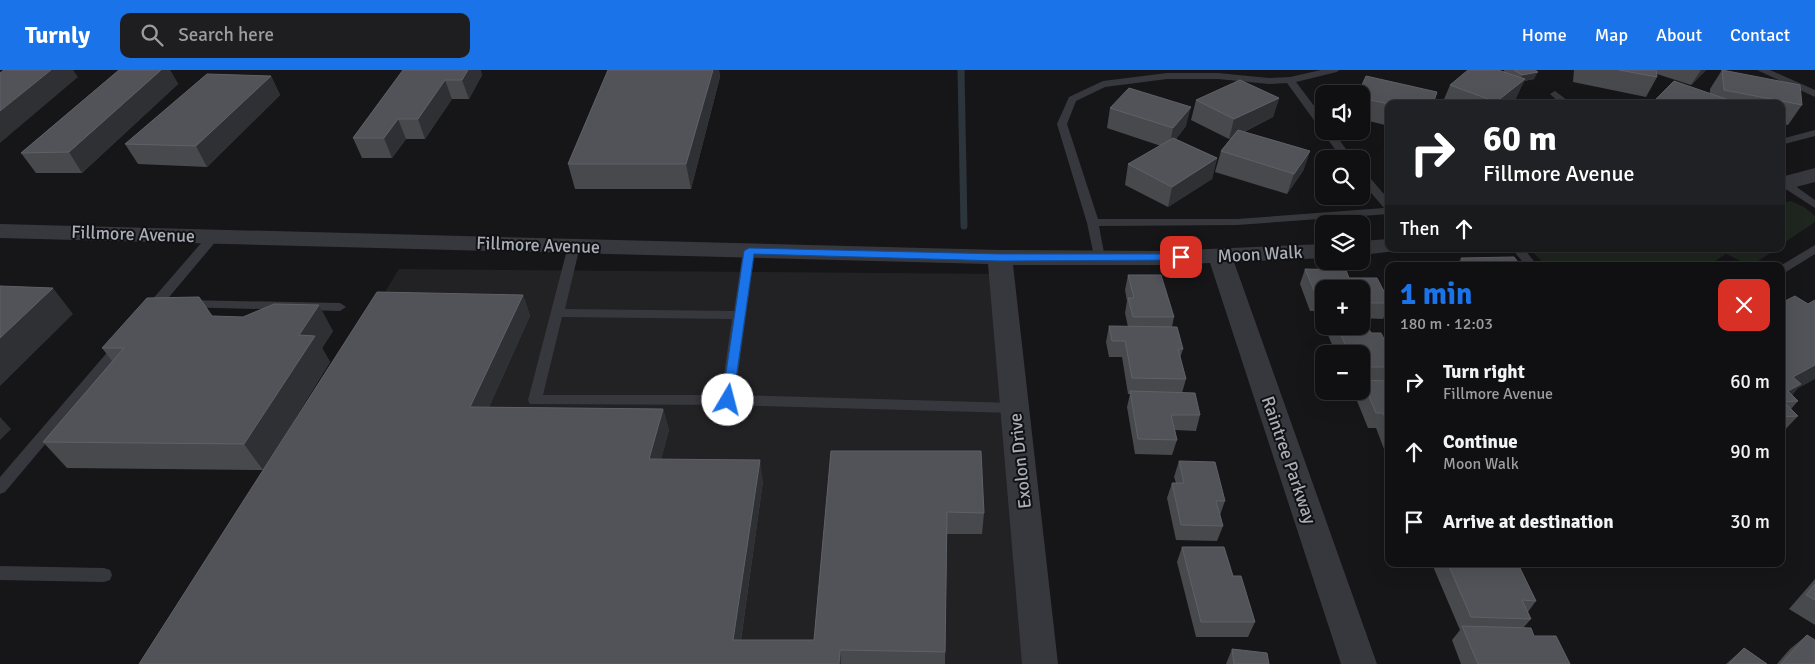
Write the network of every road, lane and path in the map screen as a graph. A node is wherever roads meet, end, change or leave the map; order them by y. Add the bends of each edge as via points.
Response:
1 (1334, 70) edge
2 (1762, 70) edge
3 (1290, 80) junction
4 (1555, 94) dead end
5 (1815, 94) edge
6 (1563, 100) edge
7 (1315, 114) edge
8 (1815, 133) edge
9 (1785, 141) edge
10 (1815, 175) edge
11 (1785, 183) edge
12 (1370, 185) edge
13 (1785, 186) edge
14 (1385, 202) edge
15 (1815, 205) edge
16 (1385, 211) edge
17 (1093, 223) junction
18 (0, 231) edge
19 (213, 237) junction
20 (574, 246) junction
21 (1385, 246) edge
22 (1370, 247) edge
23 (1815, 249) edge
24 (749, 251) junction
25 (1315, 251) edge
26 (1520, 252) edge
27 (1220, 256) junction
28 (1000, 258) junction
29 (1088, 258) junction
30 (1529, 262) edge
31 (1785, 268) edge
32 (156, 304) junction
33 (340, 307) dead end
34 (557, 313) junction
35 (740, 315) junction
36 (728, 400) junction
37 (1015, 408) junction
38 (0, 488) edge
39 (0, 573) edge
40 (104, 575) dead end
41 (1040, 664) edge
42 (1359, 664) edge

1 - 3 lane
2 - 5 lane
3 - 7 lane
3 - 17 lane via 1166,76 1103,84 1072,100 1062,124
4 - 6 lane
8 - 9 lane
10 - 11 street
12 - 14 lane
13 - 15 lane
16 - 17 lane via 1237,222
17 - 29 lane
18 - 19 street, Fillmore Avenue
19 - 20 street, Fillmore Avenue
19 - 32 lane
20 - 24 street, Fillmore Avenue
20 - 34 lane
21 - 22 street
23 - 31 lane
24 - 28 street, Fillmore Avenue
24 - 35 lane
25 - 27 street, Moon Walk
26 - 30 lane
27 - 29 street, Moon Walk
27 - 42 street, Raintree Parkway
28 - 29 street, Fillmore Avenue
28 - 37 street, Exolon Drive
32 - 33 lane
32 - 38 lane
34 - 35 lane
34 - 36 lane via 535,400
35 - 36 lane
36 - 37 lane
37 - 41 street, Exolon Drive
39 - 40 lane

